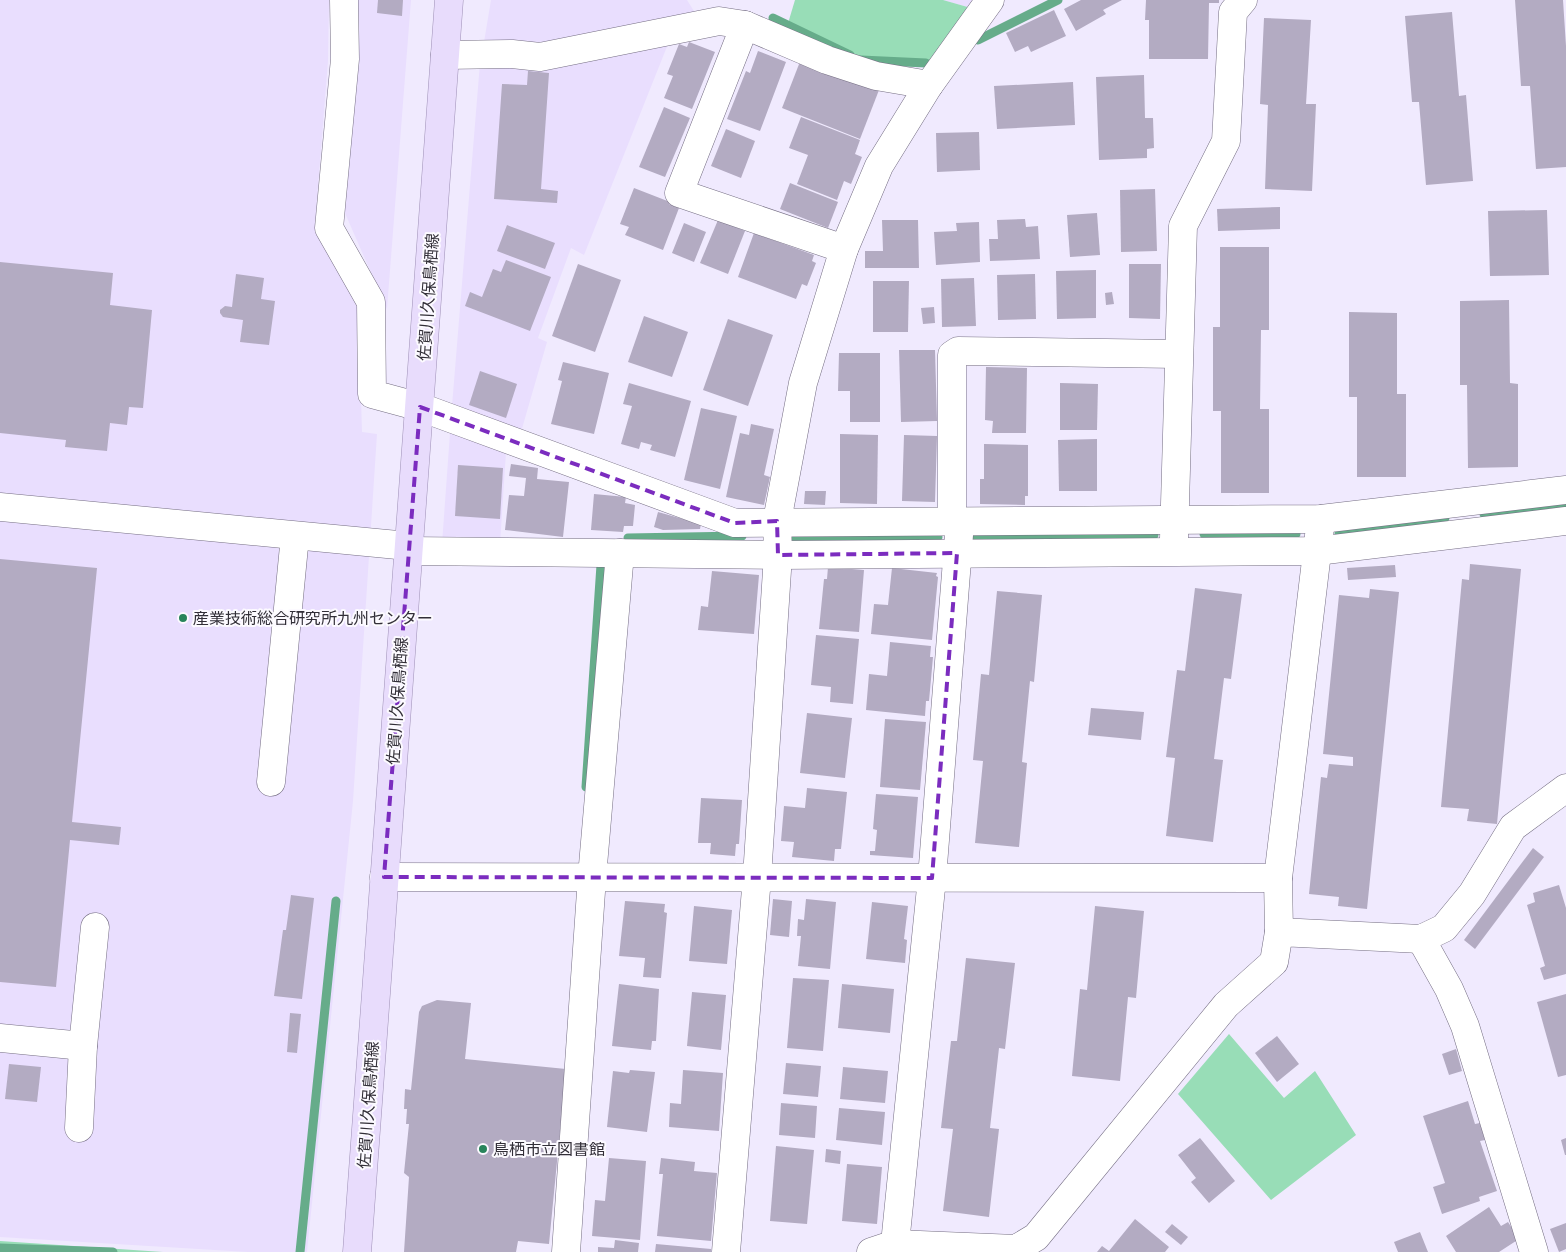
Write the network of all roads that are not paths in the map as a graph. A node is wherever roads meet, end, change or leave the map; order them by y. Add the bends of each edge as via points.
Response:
1 (344, 0) edge
2 (449, 0) edge
3 (990, 0) edge
4 (1243, 0) edge
5 (745, 25) junction
6 (445, 55) junction
7 (929, 85) junction
8 (844, 249) junction
9 (1178, 354) junction
10 (420, 407) junction
11 (1566, 490) edge
12 (0, 507) edge
13 (1320, 519) junction
14 (777, 521) junction
15 (956, 521) junction
16 (1174, 521) junction
17 (1566, 521) edge
18 (295, 536) junction
19 (408, 549) junction
20 (1317, 551) junction
21 (1174, 552) junction
22 (620, 553) junction
23 (957, 553) junction
24 (778, 555) junction
25 (271, 782) dead end
26 (1566, 788) edge
27 (592, 877) junction
28 (757, 877) junction
29 (384, 878) junction
30 (932, 878) junction
31 (1278, 878) junction
32 (95, 927) dead end
33 (1279, 932) junction
34 (1421, 939) junction
35 (0, 1038) edge
36 (83, 1046) junction
37 (79, 1128) dead end
38 (1040, 1245) edge
39 (883, 1248) edge
40 (357, 1252) edge
41 (566, 1252) edge
42 (726, 1252) edge
43 (1534, 1252) edge

1 - 10 street via 345,59 329,228 371,302 372,394
2 - 6 main road, 佐賀川久保鳥栖線
3 - 7 street
4 - 9 street via 1233,12 1226,141 1183,226
5 - 6 street via 719,21 540,57
5 - 7 street via 827,60 876,76
5 - 8 street via 679,193
6 - 10 main road, 佐賀川久保鳥栖線
7 - 8 street via 879,166
8 - 14 street via 803,383
9 - 15 street via 958,351 952,355
9 - 16 street
10 - 14 street via 735,523
10 - 19 main road, 佐賀川久保鳥栖線
11 - 13 street
12 - 18 street
13 - 16 street
13 - 20 street
14 - 15 street
14 - 24 street
15 - 16 street
15 - 23 street
16 - 21 street
17 - 20 street
18 - 19 street
18 - 25 street
19 - 22 street
19 - 29 main road, 佐賀川久保鳥栖線
20 - 21 street
20 - 31 street
21 - 23 street
22 - 24 street
22 - 27 street
23 - 24 street
23 - 30 street
24 - 28 street
26 - 34 street via 1513,827 1472,894 1444,928
27 - 28 street
27 - 29 street
27 - 41 street
28 - 30 street
28 - 42 street
29 - 40 main road, 佐賀川久保鳥栖線
30 - 31 street
30 - 39 street
31 - 33 street
32 - 36 street
33 - 34 street
33 - 38 street via 1274,962 1226,1005
34 - 43 street via 1465,1026
35 - 36 street
36 - 37 street
38 - 39 street via 1016,1249

